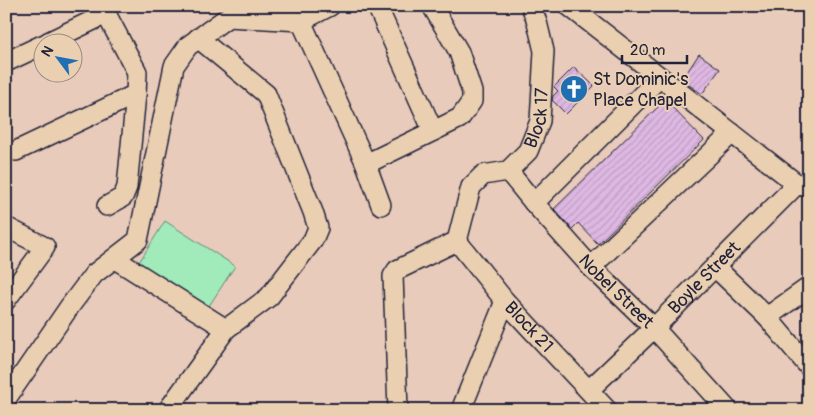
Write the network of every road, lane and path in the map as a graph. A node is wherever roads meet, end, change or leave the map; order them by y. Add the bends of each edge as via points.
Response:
1 (330, 6) edge
2 (377, 6) edge
3 (432, 6) edge
4 (531, 6) edge
5 (570, 6) edge
6 (104, 10) edge
7 (301, 21) junction
8 (66, 32) edge
9 (198, 38) junction
10 (32, 50) edge
11 (6, 62) edge
12 (660, 77) junction
13 (136, 94) junction
14 (433, 132) junction
15 (732, 133) junction
16 (16, 151) dead end
17 (366, 164) junction
18 (508, 170) junction
19 (803, 186) edge
20 (534, 203) junction
21 (381, 205) dead end
22 (107, 206) dead end
23 (6, 227) edge
24 (457, 241) junction
25 (115, 259) junction
26 (591, 267) junction
27 (715, 267) junction
28 (809, 287) edge
29 (6, 300) edge
30 (505, 301) junction
31 (767, 316) junction
32 (654, 328) junction
33 (226, 329) junction
34 (808, 364) edge
35 (589, 390) junction
36 (6, 399) edge
37 (168, 410) edge
38 (398, 410) edge
39 (461, 410) edge
40 (606, 410) edge
41 (728, 410) edge

1 - 7 street
2 - 14 street
3 - 14 street via 459,52 472,92 472,101 460,118
4 - 18 street, Block 17 via 544,51 540,121 528,151
5 - 12 street
6 - 8 street
6 - 13 street via 136,72
7 - 9 street via 228,17
7 - 17 street
9 - 25 street via 174,66 138,240
9 - 33 street via 266,94 318,228 313,240 270,297
10 - 11 street
12 - 15 street
12 - 20 street
13 - 16 street
13 - 22 street via 127,187 123,197
14 - 17 street
15 - 19 street
15 - 26 street
17 - 21 street
18 - 20 street, Nobel Street
18 - 24 street via 483,175 471,187
19 - 27 street, Boyle Street
20 - 26 street, Nobel Street
23 - 29 street via 45,247
24 - 30 street, Block 21
24 - 38 street via 397,270 393,276
25 - 33 street
25 - 36 street via 94,274
26 - 32 street, Nobel Street
27 - 31 street
27 - 32 street, Boyle Street
28 - 31 street
30 - 35 street, Block 21
30 - 39 street
31 - 34 street
32 - 35 street, Boyle Street
32 - 41 street, Nobel Street
33 - 37 street
35 - 40 street, Block 21

